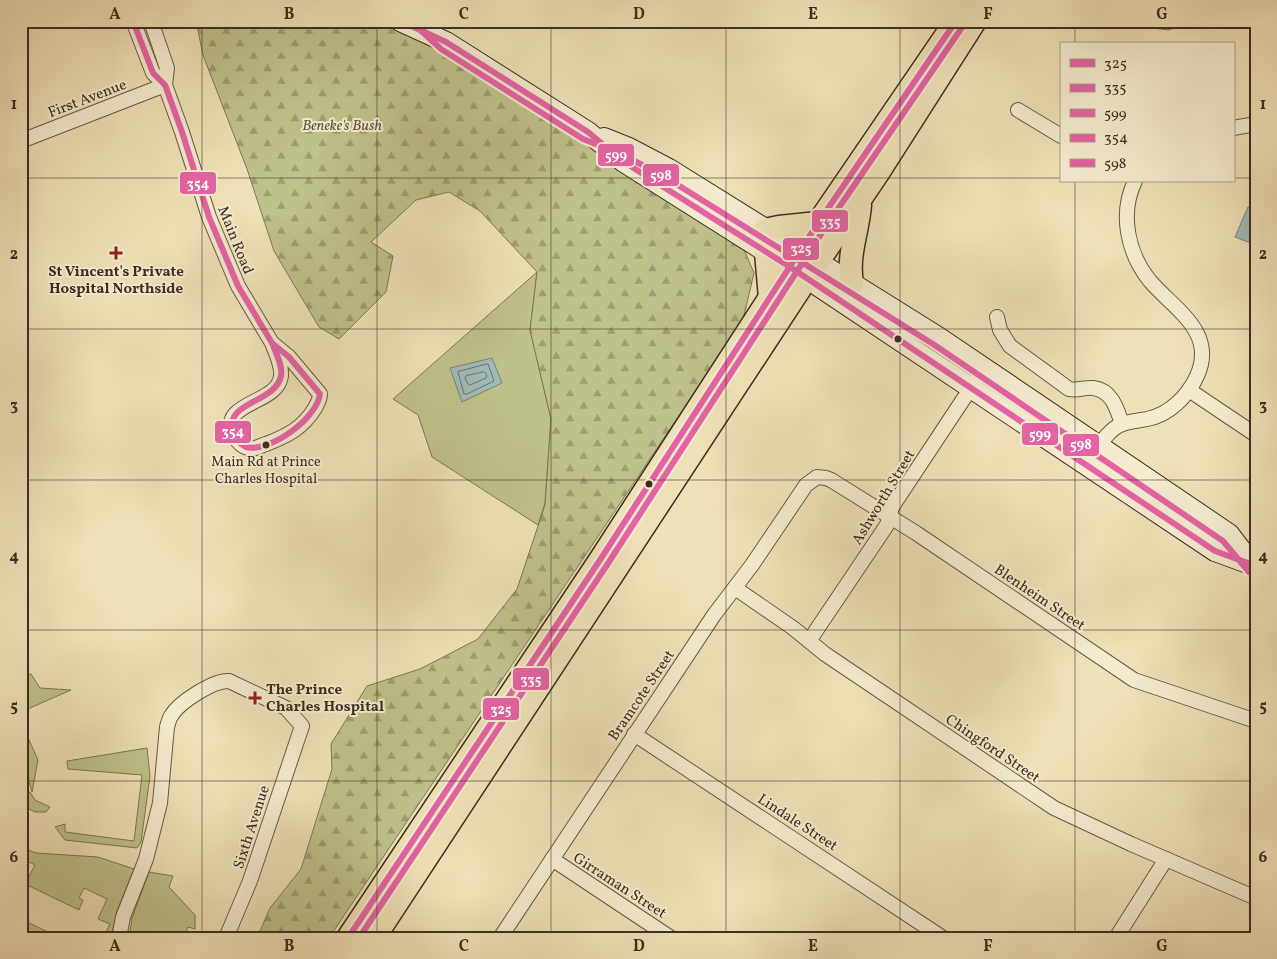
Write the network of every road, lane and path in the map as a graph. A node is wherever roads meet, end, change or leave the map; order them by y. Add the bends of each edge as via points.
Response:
1 (133, 21) edge
2 (400, 21) edge
3 (423, 21) edge
4 (956, 21) edge
5 (974, 21) edge
6 (152, 22) edge
7 (446, 42) junction
8 (165, 85) junction
9 (1018, 110) dead end
10 (1256, 124) edge
11 (1234, 128) edge
12 (1060, 135) edge
13 (21, 141) edge
14 (1135, 182) edge
15 (861, 199) junction
16 (818, 223) junction
17 (765, 241) junction
18 (804, 265) junction
19 (852, 283) junction
20 (770, 298) junction
21 (997, 317) dead end
22 (272, 343) junction
23 (984, 368) junction
24 (972, 387) junction
25 (1189, 390) junction
26 (1122, 424) junction
27 (1256, 435) edge
28 (1100, 447) junction
29 (1088, 465) junction
30 (817, 477) joint
31 (889, 517) junction
32 (1254, 565) edge
33 (735, 588) junction
34 (809, 641) junction
35 (1256, 721) edge
36 (634, 734) junction
37 (552, 859) junction
38 (1166, 859) junction
39 (1256, 898) edge
40 (119, 938) edge
41 (226, 938) edge
42 (348, 938) edge
43 (374, 938) edge
44 (500, 938) edge
45 (671, 938) edge
46 (943, 938) edge
47 (1116, 938) edge

1 - 8 street, Main Road via 153,73
2 - 7 main road
3 - 7 main road
4 - 16 main road
5 - 15 main road
6 - 8 street, Main Road via 167,68
7 - 17 main road via 588,132 630,148 669,169
8 - 13 street, First Avenue
8 - 22 street, Main Road via 208,217 249,307
9 - 12 street
10 - 11 street
14 - 25 street via 1127,218 1129,238 1137,261 1153,284 1193,325 1200,342 1200,367
15 - 18 main road
15 - 19 main road via 850,262
16 - 17 main road via 778,227
16 - 18 main road
17 - 18 main road
17 - 20 main road
18 - 19 main road
18 - 20 main road
18 - 24 main road
18 - 43 main road
19 - 23 main road
20 - 42 main road
21 - 26 street via 1002,335 1016,351 1069,389 1092,388 1104,393 1113,400
22 - 22 street, Main Road via 286,354 320,397 311,415 296,430 282,438 248,448 236,439 232,422 243,407 269,395 279,383 280,366
23 - 24 street, Ashworth Street
23 - 28 main road
24 - 29 main road
24 - 31 street, Ashworth Street via 892,507
25 - 26 street via 1166,412
25 - 27 street
26 - 28 street via 1112,430
28 - 29 street
28 - 32 main road via 1229,534
29 - 32 main road via 1214,551
30 - 31 street, Blenheim Street via 831,480
30 - 33 street, Bramcote Street via 806,485
31 - 34 street, Ashworth Street via 887,525
31 - 35 street, Blenheim Street via 1134,680
33 - 34 street, Chingford Street
33 - 36 street, Bramcote Street
34 - 38 street, Chingford Street via 1048,804 1072,818
36 - 37 street, Bramcote Street
36 - 46 street, Lindale Street
37 - 44 street, Bramcote Street
37 - 45 street, Girraman Street
38 - 39 street, Chingford Street
38 - 47 street
40 - 41 street, Sixth Avenue via 146,859 160,803 167,727 171,716 222,680 286,708 302,726 250,881

